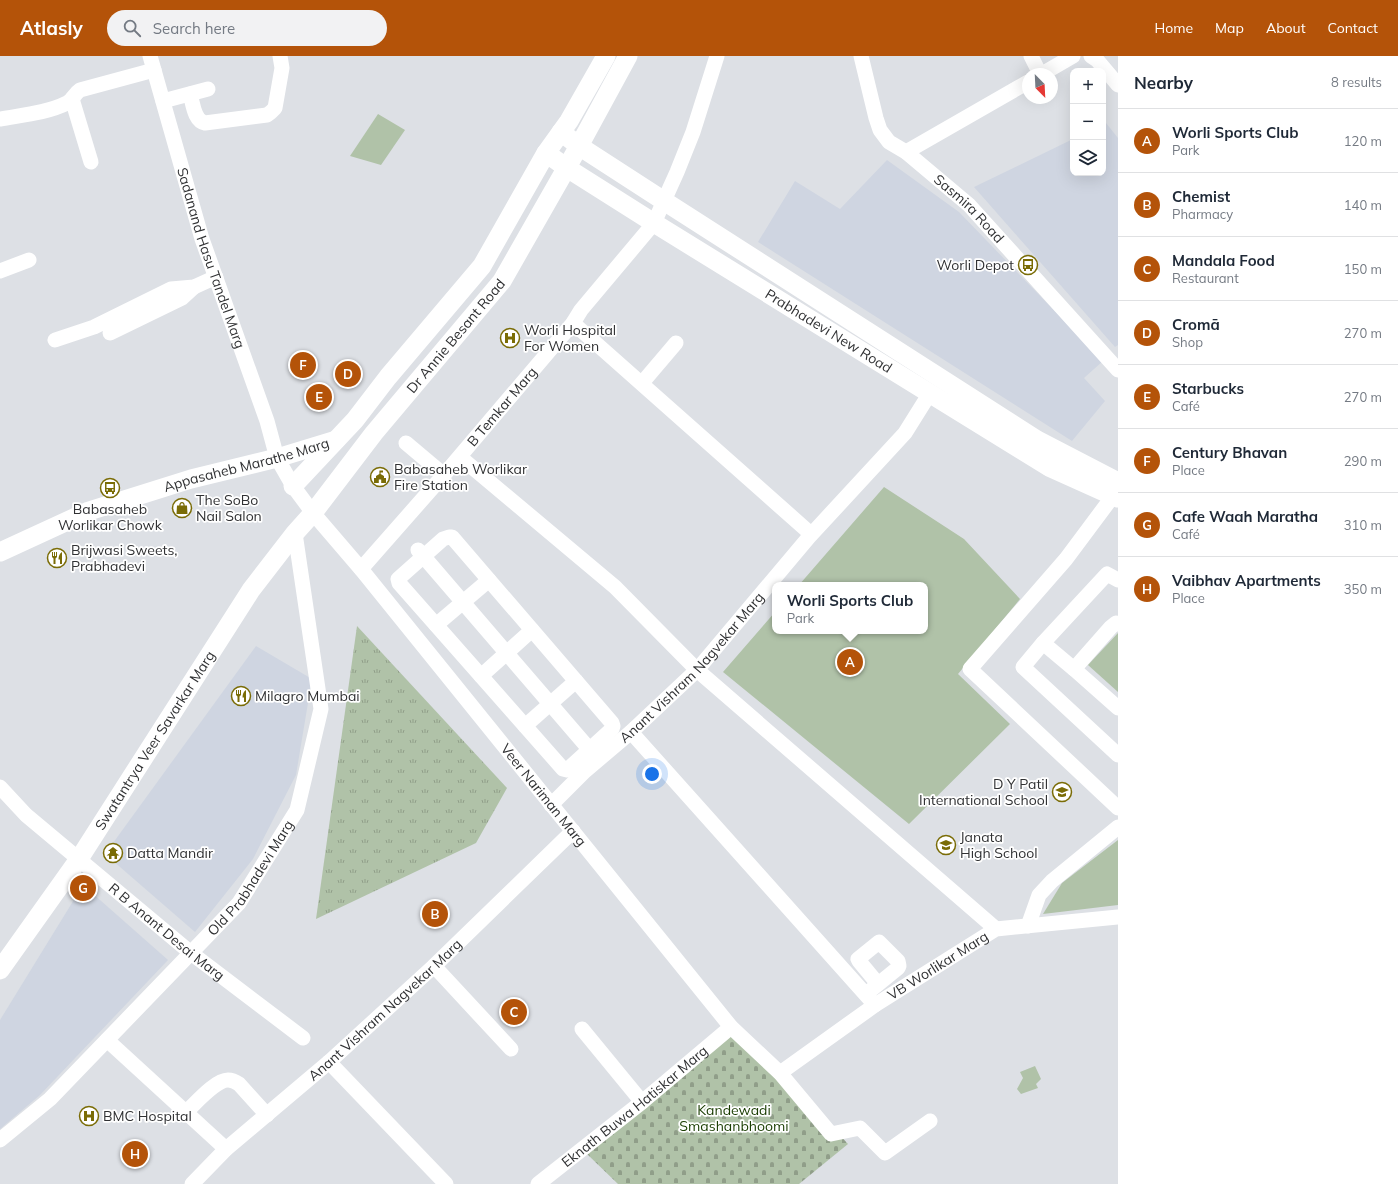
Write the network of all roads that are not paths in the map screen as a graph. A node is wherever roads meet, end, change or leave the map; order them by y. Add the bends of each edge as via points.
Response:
1 (280, 56) edge
2 (606, 56) edge
3 (628, 56) edge
4 (717, 56) edge
5 (860, 56) edge
6 (1031, 56) edge
7 (1073, 56) edge
8 (1091, 56) edge
9 (152, 63) edge
10 (1038, 68) edge
11 (1052, 68) edge
12 (1118, 84) edge
13 (1022, 85) edge
14 (208, 89) dead end
15 (190, 94) junction
16 (72, 99) junction
17 (163, 101) junction
18 (0, 120) edge
19 (561, 132) junction
20 (579, 146) junction
21 (906, 152) junction
22 (546, 153) junction
23 (91, 162) dead end
24 (566, 168) junction
25 (664, 202) junction
26 (654, 223) junction
27 (29, 260) dead end
28 (0, 271) edge
29 (216, 277) junction
30 (194, 287) junction
31 (573, 323) junction
32 (110, 333) dead end
33 (56, 340) dead end
34 (676, 343) dead end
35 (1118, 370) edge
36 (642, 384) junction
37 (930, 393) junction
38 (337, 440) junction
39 (406, 442) dead end
40 (460, 457) junction
41 (277, 458) junction
42 (444, 475) junction
43 (293, 486) junction
44 (1116, 492) edge
45 (313, 513) junction
46 (295, 533) junction
47 (811, 534) junction
48 (0, 552) edge
49 (421, 553) junction
50 (361, 568) junction
51 (489, 580) junction
52 (1118, 580) edge
53 (463, 603) junction
54 (1118, 624) edge
55 (436, 625) junction
56 (532, 630) junction
57 (1043, 643) junction
58 (507, 653) junction
59 (1074, 669) junction
60 (697, 670) junction
61 (481, 676) junction
62 (576, 681) junction
63 (550, 704) junction
64 (1118, 708) edge
65 (525, 726) junction
66 (631, 732) junction
67 (594, 754) junction
68 (1118, 755) edge
69 (0, 787) edge
70 (551, 804) junction
71 (1118, 808) edge
72 (1118, 827) edge
73 (573, 831) junction
74 (79, 859) junction
75 (1118, 917) edge
76 (1028, 926) junction
77 (996, 929) junction
78 (191, 953) junction
79 (434, 966) junction
80 (0, 970) edge
81 (878, 984) dead end
82 (871, 1000) junction
83 (731, 1027) junction
84 (582, 1029) dead end
85 (303, 1038) dead end
86 (107, 1040) junction
87 (511, 1049) dead end
88 (328, 1062) junction
89 (229, 1068) dead end
90 (780, 1073) junction
91 (642, 1102) junction
92 (186, 1112) junction
93 (270, 1112) junction
94 (930, 1121) dead end
95 (0, 1140) edge
96 (226, 1149) junction
97 (192, 1184) edge
98 (446, 1184) edge
99 (538, 1184) edge

1 - 15 street via 282,68 275,108 267,115 201,122 197,118
2 - 19 main road, Dr Annie Besant Road
3 - 20 main road, Dr Annie Besant Road
4 - 25 street, B Temkar Marg via 693,132
5 - 21 street, Sasmira Road via 880,130 889,142
6 - 10 street
7 - 11 street
8 - 12 street
9 - 16 street via 80,90
9 - 17 street, Sadanand Hasu Tandel Marg
13 - 21 street
14 - 15 street
15 - 17 street
16 - 18 street via 39,113
16 - 23 street
17 - 29 street, Sadanand Hasu Tandel Marg via 202,239
19 - 20 main road, Prabhadevi New Road
19 - 22 main road, Dr Annie Besant Road
20 - 24 main road, Dr Annie Besant Road
20 - 25 main road, Prabhadevi New Road
21 - 35 street, Sasmira Road via 969,206
22 - 24 main road, Prabhadevi New Road
22 - 38 main road, Dr Annie Besant Road via 482,266
24 - 26 main road, Prabhadevi New Road
24 - 45 main road, Dr Annie Besant Road via 502,281 374,433
25 - 26 street, B Temkar Marg
25 - 44 main road, Prabhadevi New Road
26 - 31 street, B Temkar Marg
26 - 37 main road, Prabhadevi New Road
27 - 28 street
29 - 30 street
29 - 41 street, Sadanand Hasu Tandel Marg via 267,422
30 - 32 street via 182,298
30 - 33 street via 171,289 94,327
31 - 36 street
31 - 40 street, B Temkar Marg
34 - 36 street
36 - 47 street
37 - 44 main road, Prabhadevi New Road via 1049,467
37 - 47 street, Anant Vishram Nagvekar Marg via 905,433
38 - 41 main road, Appasaheb Marathe Marg
38 - 43 main road, Dr Annie Besant Road
39 - 42 street
40 - 42 street, B Temkar Marg
40 - 60 street via 615,587
41 - 43 street, Sadanand Hasu Tandel Marg
41 - 48 main road, Appasaheb Marathe Marg via 190,479 89,510
42 - 50 street, B Temkar Marg
43 - 45 street, Veer Nariman Marg
44 - 71 street via 1078,545 970,669
45 - 46 main road, Swatantrya Veer Savarkar Marg
45 - 50 street, Veer Nariman Marg
46 - 74 main road, Swatantrya Veer Savarkar Marg via 251,590
46 - 78 street, Old Prabhadevi Marg via 321,709 297,810 239,903
47 - 60 street, Anant Vishram Nagvekar Marg
49 - 51 street via 452,537
49 - 53 street
49 - 55 street via 398,581
50 - 70 street, Veer Nariman Marg
51 - 53 street
51 - 56 street
52 - 57 street via 1107,574
53 - 55 street
53 - 58 street
54 - 59 street via 1111,627
55 - 61 street
56 - 58 street
56 - 62 street
57 - 59 street
57 - 68 street via 1023,667
58 - 61 street
58 - 63 street
59 - 64 street
60 - 66 street, Anant Vishram Nagvekar Marg
60 - 77 street
61 - 65 street
62 - 63 street
62 - 67 street via 613,726
63 - 65 street
63 - 67 street
65 - 67 street via 564,770
66 - 67 street, Anant Vishram Nagvekar Marg
66 - 82 street
67 - 70 street, Anant Vishram Nagvekar Marg
69 - 74 street, R B Anant Desai Marg via 26,815
70 - 73 street, Veer Nariman Marg
72 - 76 street via 1052,881 1039,895
73 - 79 street, Anant Vishram Nagvekar Marg
73 - 83 street, Veer Nariman Marg
74 - 78 street, R B Anant Desai Marg
74 - 80 main road, Swatantrya Veer Savarkar Marg
75 - 76 street, VB Worlikar Marg
76 - 77 street, VB Worlikar Marg
77 - 82 street, VB Worlikar Marg
78 - 85 street, R B Anant Desai Marg
78 - 86 street, Old Prabhadevi Marg
79 - 87 street
79 - 88 street, Anant Vishram Nagvekar Marg
81 - 82 street
82 - 90 street, VB Worlikar Marg
83 - 90 street, Veer Nariman Marg
83 - 91 street, Eknath Buwa Hatiskar Marg
84 - 91 street
86 - 92 street
86 - 95 street, Old Prabhadevi Marg via 50,1099
88 - 93 street, Anant Vishram Nagvekar Marg
88 - 98 street
89 - 93 street
90 - 94 street, Veer Nariman Marg via 831,1134 860,1128 885,1153
91 - 99 street, Eknath Buwa Hatiskar Marg
92 - 93 street via 217,1083 228,1080 239,1084
92 - 96 street
93 - 96 street, Anant Vishram Nagvekar Marg
96 - 97 street, Anant Vishram Nagvekar Marg

